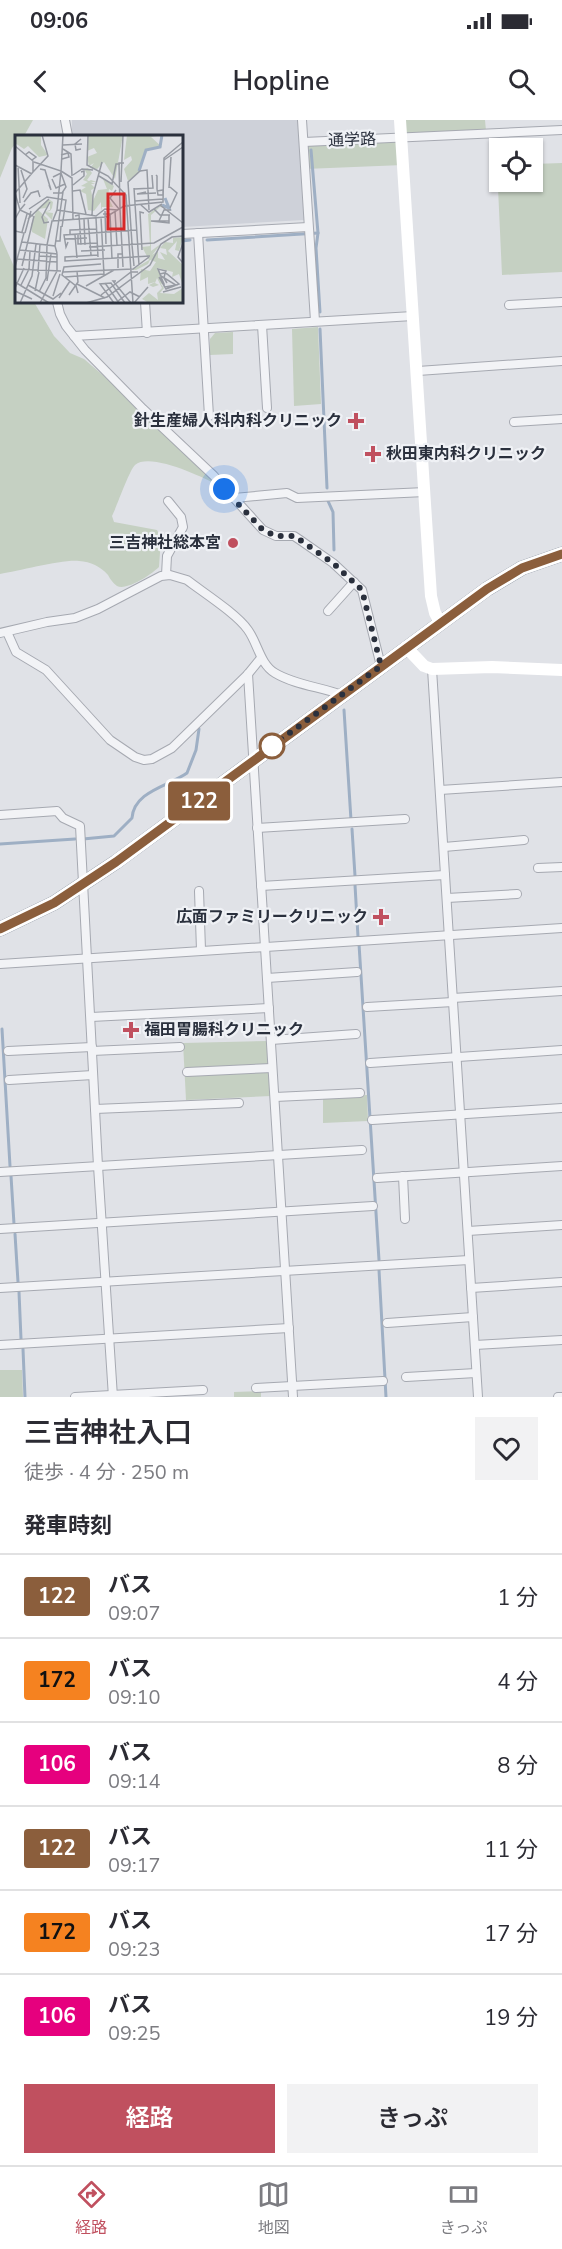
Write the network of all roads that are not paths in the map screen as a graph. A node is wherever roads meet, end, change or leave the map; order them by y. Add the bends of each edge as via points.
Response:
1 (65, 120) edge
2 (302, 120) edge
3 (562, 130) edge
4 (401, 132) edge
5 (68, 135) edge
6 (304, 142) junction
7 (308, 232) junction
8 (198, 233) junction
9 (183, 234) edge
10 (562, 302) edge
11 (57, 303) edge
12 (145, 303) edge
13 (508, 305) dead end
14 (413, 316) junction
15 (315, 321) junction
16 (262, 325) junction
17 (204, 328) junction
18 (147, 333) junction
19 (74, 336) junction
20 (562, 361) edge
21 (418, 371) junction
22 (267, 408) dead end
23 (209, 416) dead end
24 (562, 418) edge
25 (514, 422) dead end
26 (425, 492) junction
27 (234, 498) junction
28 (168, 501) dead end
29 (562, 554) edge
30 (166, 575) junction
31 (354, 582) junction
32 (328, 611) dead end
33 (440, 622) junction
34 (4, 633) edge
35 (406, 647) junction
36 (261, 658) junction
37 (381, 666) junction
38 (432, 669) junction
39 (562, 670) edge
40 (248, 674) junction
41 (342, 695) junction
42 (253, 760) junction
43 (562, 782) edge
44 (440, 790) junction
45 (0, 815) edge
46 (405, 819) dead end
47 (258, 828) junction
48 (525, 840) dead end
49 (444, 847) junction
50 (562, 867) edge
51 (538, 868) dead end
52 (445, 875) junction
53 (83, 885) junction
54 (261, 886) junction
55 (199, 891) dead end
56 (517, 894) dead end
57 (447, 898) junction
58 (562, 928) edge
59 (0, 929) edge
60 (449, 936) junction
61 (266, 946) junction
62 (201, 950) junction
63 (87, 959) junction
64 (0, 964) edge
65 (357, 972) dead end
66 (267, 978) junction
67 (562, 991) edge
68 (453, 1000) junction
69 (367, 1007) dead end
70 (269, 1008) junction
71 (90, 1017) junction
72 (356, 1034) dead end
73 (271, 1040) junction
74 (180, 1047) dead end
75 (92, 1049) junction
76 (562, 1050) edge
77 (8, 1051) dead end
78 (456, 1058) junction
79 (370, 1063) dead end
80 (272, 1068) junction
81 (187, 1072) dead end
82 (93, 1075) junction
83 (9, 1080) dead end
84 (360, 1093) dead end
85 (275, 1097) junction
86 (239, 1103) dead end
87 (562, 1108) edge
88 (95, 1109) junction
89 (460, 1115) junction
90 (372, 1120) dead end
91 (362, 1150) dead end
92 (278, 1155) junction
93 (98, 1166) junction
94 (562, 1166) edge
95 (0, 1172) edge
96 (464, 1172) junction
97 (403, 1176) junction
98 (377, 1178) dead end
99 (373, 1206) dead end
100 (282, 1212) junction
101 (405, 1219) dead end
102 (101, 1223) junction
103 (562, 1225) edge
104 (0, 1229) edge
105 (468, 1231) junction
106 (470, 1260) junction
107 (285, 1270) junction
108 (107, 1282) junction
109 (562, 1282) edge
110 (0, 1288) edge
111 (471, 1288) junction
112 (473, 1317) junction
113 (387, 1323) dead end
114 (289, 1328) junction
115 (110, 1340) junction
116 (562, 1340) edge
117 (0, 1345) edge
118 (475, 1346) junction
119 (476, 1373) junction
120 (406, 1377) dead end
121 (383, 1381) dead end
122 (292, 1386) junction
123 (256, 1388) dead end
124 (203, 1390) dead end
125 (113, 1396) edge
126 (75, 1397) edge
127 (293, 1397) edge
128 (478, 1397) edge

1 - 5 street
2 - 6 street
3 - 4 street, 通学路
4 - 6 street, 通学路
4 - 14 street
6 - 7 street
7 - 8 street
7 - 15 street
8 - 9 street
8 - 17 street
10 - 13 street
11 - 19 street
12 - 18 street
14 - 15 street
14 - 21 street
15 - 16 street
16 - 17 street
16 - 22 street
17 - 18 street
17 - 23 street
18 - 19 street
19 - 27 street
20 - 21 street
21 - 26 street
24 - 25 street
26 - 27 street via 297,498 286,493
26 - 33 street via 431,596
27 - 31 street via 263,530 276,536 294,536
28 - 30 street via 181,517 183,527 167,556
29 - 33 main road via 505,577
30 - 34 street via 75,618
30 - 36 street via 187,580 248,629
31 - 32 street
31 - 37 street via 362,590
33 - 35 main road
34 - 40 street via 16,652 45,670 110,740 144,759 172,748
35 - 37 main road
35 - 38 street via 423,666
36 - 40 street
36 - 41 street via 273,672
37 - 41 main road
38 - 39 street
38 - 44 street
40 - 42 street
41 - 42 main road
42 - 47 street
42 - 53 main road
43 - 44 street
44 - 49 street
45 - 53 street via 57,812 80,826
46 - 47 street
47 - 54 street
48 - 49 street
49 - 52 street
50 - 51 street
52 - 54 street
52 - 57 street
53 - 59 main road
53 - 63 street
54 - 61 street
55 - 62 street
56 - 57 street
57 - 60 street
58 - 60 street
60 - 61 street
60 - 68 street
61 - 62 street
61 - 66 street
62 - 63 street
63 - 64 street
63 - 71 street
65 - 66 street
66 - 70 street
67 - 68 street
68 - 69 street
68 - 78 street
70 - 71 street
70 - 73 street
71 - 75 street
72 - 73 street
73 - 80 street
74 - 75 street
75 - 77 street
75 - 82 street
76 - 78 street
78 - 79 street
78 - 89 street
80 - 81 street
80 - 85 street
82 - 83 street
82 - 88 street
84 - 85 street
85 - 92 street
86 - 88 street
87 - 89 street
88 - 93 street
89 - 90 street
89 - 96 street
91 - 92 street
92 - 93 street
92 - 100 street
93 - 95 street
93 - 102 street
94 - 96 street
96 - 97 street
96 - 105 street
97 - 98 street
97 - 101 street
99 - 100 street
100 - 102 street
100 - 107 street
102 - 104 street
102 - 108 street
103 - 105 street
105 - 106 street
106 - 107 street
106 - 111 street
107 - 108 street
107 - 114 street
108 - 110 street
108 - 115 street
109 - 111 street
111 - 112 street
112 - 113 street
112 - 118 street
114 - 115 street
114 - 122 street
115 - 117 street
115 - 125 street
116 - 118 street
118 - 119 street
119 - 120 street
119 - 128 street
121 - 122 street
122 - 123 street
122 - 127 street
124 - 125 street
125 - 126 street

